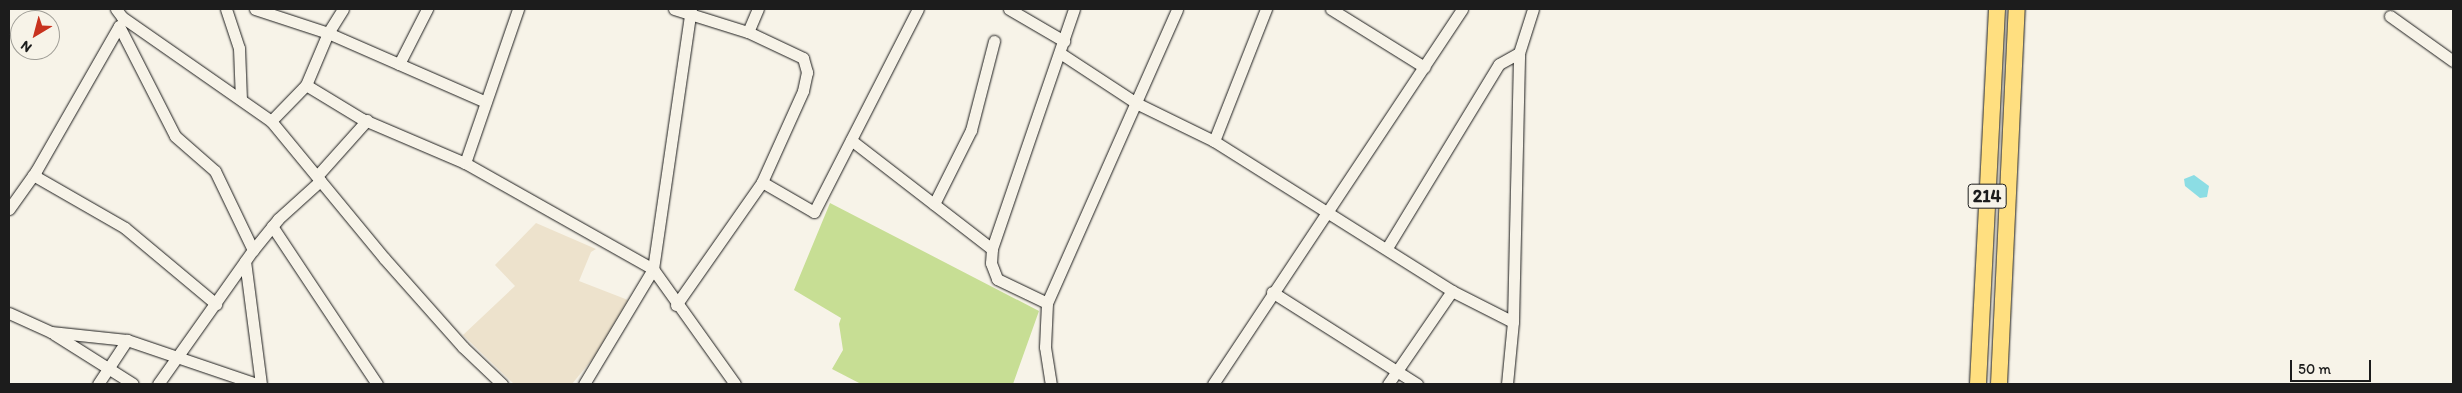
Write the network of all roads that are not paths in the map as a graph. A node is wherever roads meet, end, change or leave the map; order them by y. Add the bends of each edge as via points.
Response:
1 (226, 9) edge
2 (255, 9) edge
3 (343, 9) edge
4 (427, 9) edge
5 (518, 9) edge
6 (674, 9) edge
7 (758, 9) edge
8 (918, 9) edge
9 (1009, 9) edge
10 (1074, 9) edge
11 (1177, 9) edge
12 (1266, 9) edge
13 (1331, 9) edge
14 (1462, 9) edge
15 (1533, 9) edge
16 (1997, 9) edge
17 (2017, 9) edge
18 (691, 12) edge
19 (2390, 16) dead end
20 (119, 17) edge
21 (748, 32) junction
22 (328, 34) junction
23 (994, 41) dead end
24 (1064, 41) junction
25 (1060, 53) junction
26 (1519, 53) junction
27 (2453, 60) edge
28 (399, 64) junction
29 (1424, 67) junction
30 (306, 85) junction
31 (241, 99) junction
32 (486, 102) junction
33 (1136, 103) junction
34 (367, 120) junction
35 (271, 121) junction
36 (851, 140) junction
37 (1214, 140) junction
38 (465, 163) junction
39 (33, 175) junction
40 (318, 179) junction
41 (762, 182) junction
42 (10, 203) edge
43 (934, 204) junction
44 (1326, 211) junction
45 (272, 226) junction
46 (1387, 248) junction
47 (992, 249) junction
48 (253, 250) junction
49 (246, 261) junction
50 (653, 269) junction
51 (1452, 290) junction
52 (1272, 292) junction
53 (1047, 303) junction
54 (216, 304) junction
55 (676, 305) junction
56 (9, 313) edge
57 (1513, 322) junction
58 (51, 332) junction
59 (127, 340) junction
60 (177, 355) junction
61 (109, 368) junction
62 (1396, 371) junction
63 (98, 384) edge
64 (133, 384) edge
65 (158, 384) edge
66 (256, 384) edge
67 (261, 384) edge
68 (377, 384) edge
69 (502, 384) edge
70 (584, 384) edge
71 (734, 384) edge
72 (1051, 384) edge
73 (1213, 384) edge
74 (1388, 384) edge
75 (1417, 384) edge
76 (1507, 384) edge
77 (1978, 384) edge
78 (1999, 384) edge

1 - 31 street via 239,48
2 - 22 street
3 - 22 street
4 - 28 street
5 - 32 street
6 - 18 street
7 - 21 street
8 - 36 street
9 - 24 street
10 - 24 street
11 - 33 street
12 - 37 street
13 - 29 street
14 - 29 street
15 - 26 street
16 - 77 highway, 214
17 - 78 highway, 214
18 - 21 street
18 - 50 street
19 - 27 street
20 - 31 street
20 - 39 street
20 - 48 street via 175,136 215,171
21 - 41 street via 803,58 807,72 803,91
22 - 28 street
22 - 30 street
23 - 43 street via 971,130
24 - 25 street
25 - 33 street
25 - 47 street
26 - 46 street via 1499,64
26 - 57 street
28 - 32 street
29 - 44 street
30 - 34 street
30 - 35 street
31 - 35 street
32 - 38 street
33 - 37 street
33 - 53 street
34 - 38 street
34 - 40 street
35 - 40 street
36 - 41 street via 814,212
36 - 43 street
37 - 44 street
38 - 50 street
39 - 42 street
39 - 54 street via 125,228
40 - 45 street
40 - 69 street via 457,340
41 - 55 street
43 - 47 street
44 - 46 street
44 - 52 street
45 - 48 street
45 - 68 street
46 - 51 street
47 - 53 street via 991,263 997,279
48 - 49 street
49 - 54 street
49 - 67 street
50 - 55 street
50 - 70 street
51 - 57 street
51 - 62 street
52 - 62 street
52 - 73 street
53 - 72 street via 1045,347
54 - 60 street
55 - 71 street
56 - 58 street
57 - 76 street
58 - 59 street
58 - 61 street
59 - 60 street
59 - 61 street
60 - 65 street
60 - 66 street
61 - 63 street
61 - 64 street
62 - 74 street
62 - 75 street

